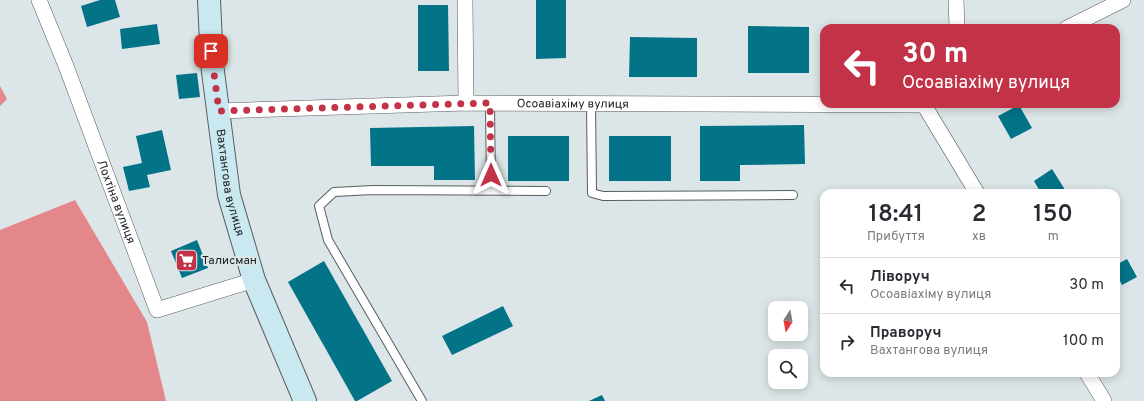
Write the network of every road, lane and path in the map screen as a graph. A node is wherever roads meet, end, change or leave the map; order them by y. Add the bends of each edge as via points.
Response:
1 (39, 0) edge
2 (209, 0) edge
3 (465, 0) edge
4 (956, 0) edge
5 (1123, 0) edge
6 (957, 24) edge
7 (1076, 24) edge
8 (466, 103) junction
9 (490, 103) junction
10 (591, 104) junction
11 (820, 105) edge
12 (927, 108) edge
13 (219, 111) junction
14 (975, 189) edge
15 (491, 190) junction
16 (546, 191) dead end
17 (793, 195) dead end
18 (254, 280) junction
19 (1089, 377) edge
20 (305, 401) edge
21 (422, 401) edge
22 (1104, 401) edge

1 - 18 street, Лохтіна вулиця via 157,310
2 - 13 main road, Вахтангова вулиця via 212,64
3 - 8 street
4 - 6 street
5 - 7 street
8 - 9 street, Осоавіахіму вулиця
8 - 13 street, Осоавіахіму вулиця
9 - 10 street, Осоавіахіму вулиця
9 - 15 lane
10 - 11 street, Осоавіахіму вулиця
10 - 17 lane via 592,193 603,196
12 - 14 street
13 - 18 main road, Вахтангова вулиця via 229,195
15 - 16 lane
15 - 21 lane via 334,192 319,206 328,240
18 - 20 main road, Вахтангова вулиця
19 - 22 street

